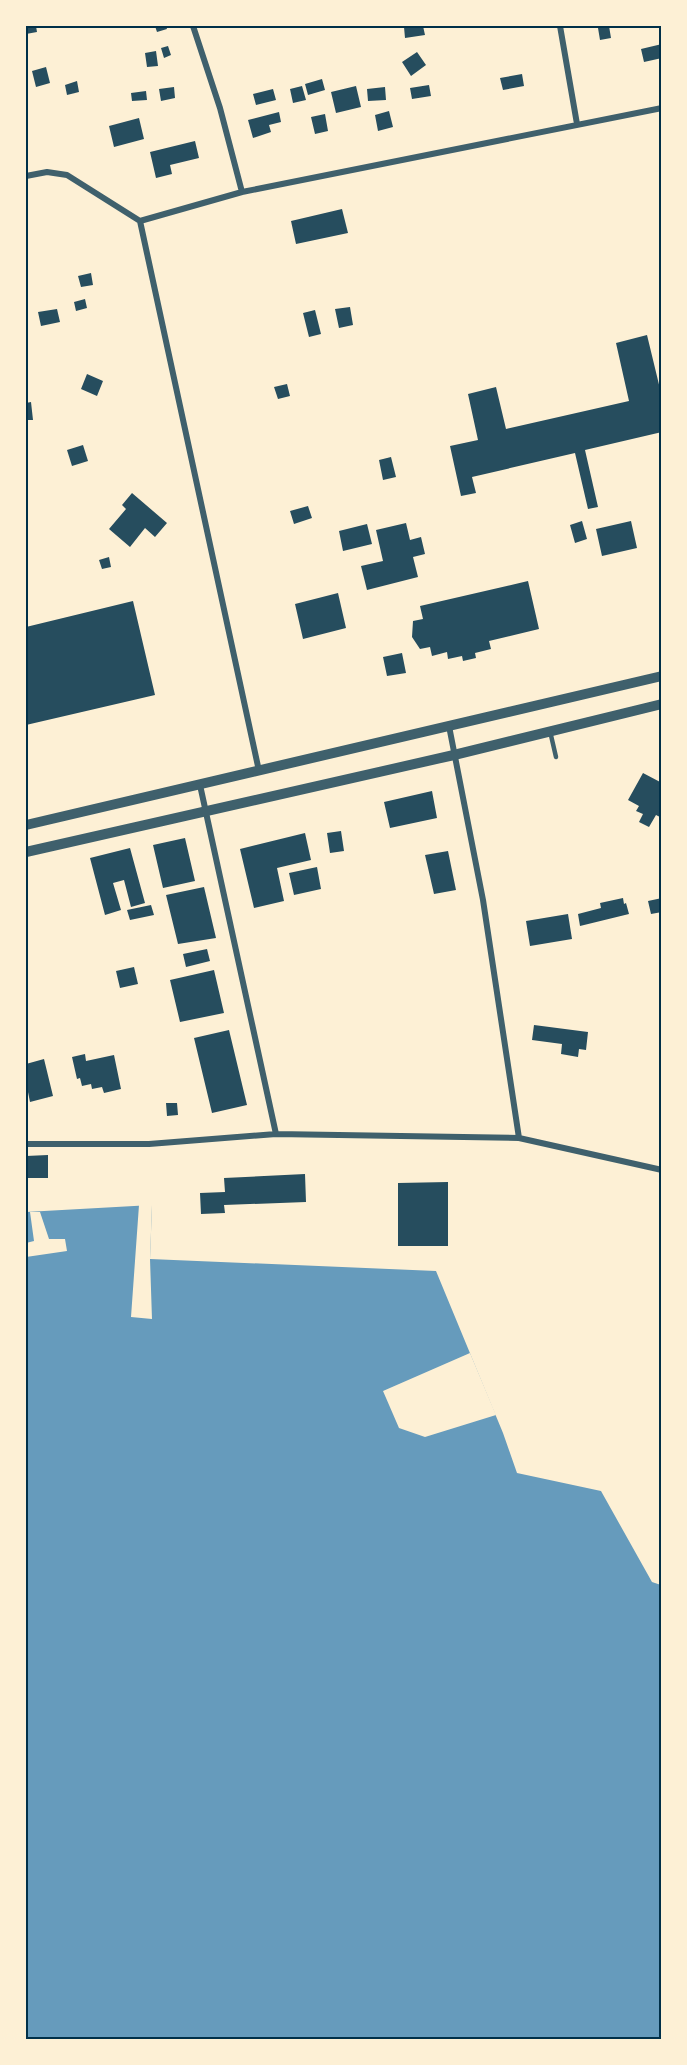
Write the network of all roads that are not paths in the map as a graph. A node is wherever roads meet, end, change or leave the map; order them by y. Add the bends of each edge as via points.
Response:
1 (193, 26) edge
2 (560, 26) edge
3 (662, 108) edge
4 (577, 124) junction
5 (26, 176) edge
6 (242, 192) junction
7 (140, 221) junction
8 (662, 676) edge
9 (662, 705) edge
10 (449, 726) junction
11 (550, 731) junction
12 (454, 755) junction
13 (556, 757) dead end
14 (259, 771) junction
15 (200, 785) junction
16 (206, 810) junction
17 (26, 825) edge
18 (26, 852) edge
19 (276, 1134) junction
20 (519, 1138) junction
21 (26, 1144) edge
22 (662, 1170) edge

1 - 6 street
2 - 4 street
3 - 4 street
4 - 6 street
5 - 7 street via 48,172 67,175
6 - 7 street
7 - 14 street
8 - 10 street
9 - 11 street
10 - 12 street
10 - 14 street
11 - 12 street
11 - 13 lane
12 - 16 street
12 - 20 street via 483,900
14 - 15 street
15 - 16 street
15 - 17 street
16 - 18 street
16 - 19 street
19 - 20 street
19 - 21 street via 149,1144
20 - 22 street

